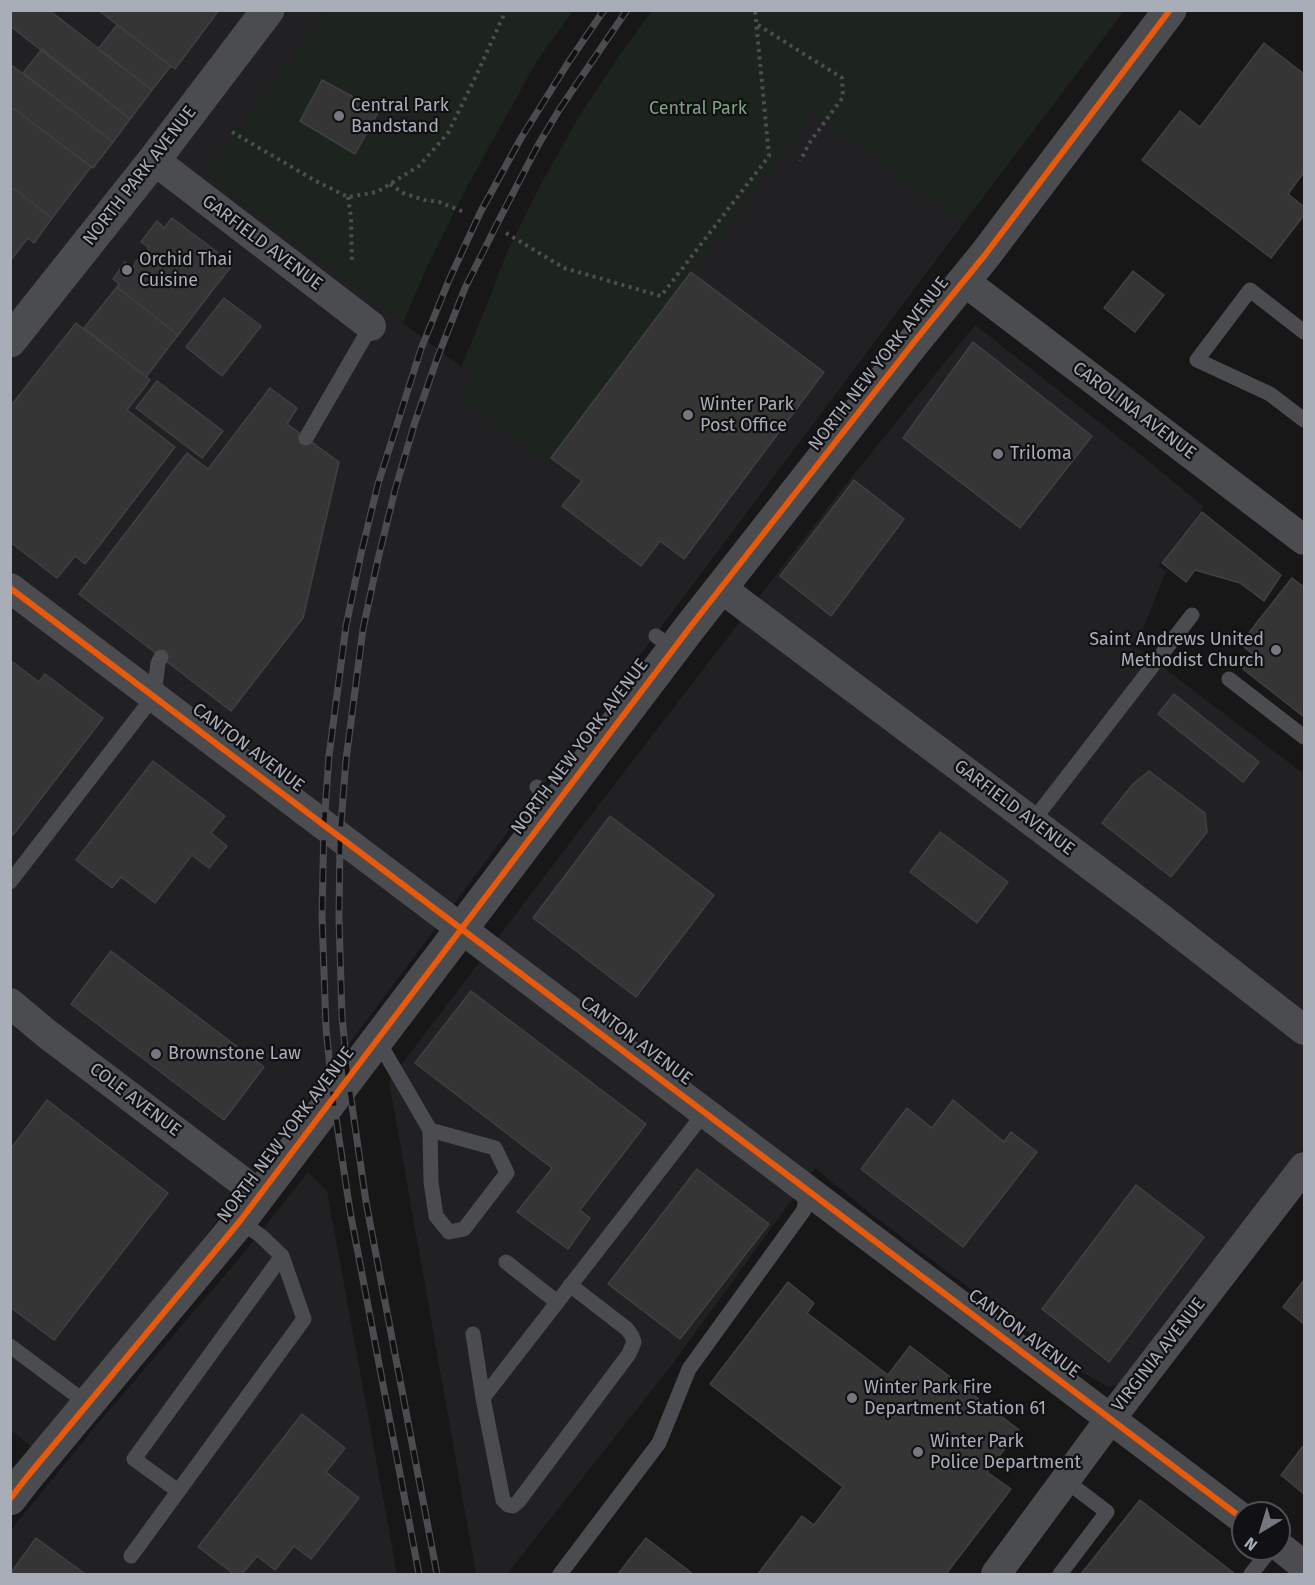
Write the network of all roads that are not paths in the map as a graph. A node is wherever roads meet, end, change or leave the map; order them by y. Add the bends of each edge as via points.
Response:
1 (268, 10) edge
2 (1170, 10) edge
3 (154, 160) junction
4 (964, 281) junction
5 (371, 326) joint
6 (1305, 332) edge
7 (10, 341) edge
8 (1305, 420) edge
9 (306, 438) dead end
10 (1305, 540) edge
11 (10, 588) edge
12 (722, 588) junction
13 (1192, 615) dead end
14 (162, 657) dead end
15 (1229, 679) dead end
16 (154, 696) junction
17 (1305, 737) edge
18 (1032, 822) junction
19 (10, 882) edge
20 (462, 928) junction
21 (10, 1003) edge
22 (1305, 1030) edge
23 (377, 1040) junction
24 (705, 1112) junction
25 (430, 1130) junction
26 (1305, 1167) edge
27 (807, 1189) junction
28 (260, 1194) junction
29 (240, 1221) junction
30 (282, 1256) junction
31 (506, 1262) dead end
32 (570, 1285) junction
33 (557, 1302) junction
34 (472, 1334) dead end
35 (10, 1346) edge
36 (483, 1398) junction
37 (88, 1404) junction
38 (1111, 1418) junction
39 (16, 1480) edge
40 (1065, 1480) junction
41 (178, 1491) junction
42 (1231, 1510) edge
43 (1291, 1555) edge
44 (131, 1556) dead end
45 (1262, 1561) edge
46 (1305, 1566) edge
47 (560, 1575) edge
48 (996, 1575) edge
49 (1060, 1575) edge
50 (1251, 1575) edge

1 - 3 street, NORTH PARK AVENUE
2 - 4 street, NORTH NEW YORK AVENUE
3 - 5 street, GARFIELD AVENUE
3 - 7 street, NORTH PARK AVENUE
4 - 10 street, CAROLINA AVENUE
4 - 12 street, NORTH NEW YORK AVENUE
5 - 9 lane
6 - 8 lane via 1250,290 1197,360 1270,393
11 - 16 street, CANTON AVENUE
12 - 18 street, GARFIELD AVENUE
12 - 20 street, NORTH NEW YORK AVENUE via 665,643 605,730 547,795
13 - 18 lane
14 - 16 lane
15 - 17 lane
16 - 19 lane
16 - 20 street, CANTON AVENUE
18 - 22 street, GARFIELD AVENUE
20 - 23 street, NORTH NEW YORK AVENUE
20 - 24 street, CANTON AVENUE
21 - 28 street, COLE AVENUE
23 - 25 lane
23 - 28 street, NORTH NEW YORK AVENUE
24 - 27 street, CANTON AVENUE
24 - 32 lane
25 - 25 lane via 435,1216 449,1232 464,1229 507,1173 504,1163 495,1148
26 - 38 street, VIRGINIA AVENUE
27 - 38 street, CANTON AVENUE
27 - 47 lane via 804,1210 689,1369 659,1443
28 - 29 street, NORTH NEW YORK AVENUE
29 - 30 lane
29 - 37 street, NORTH NEW YORK AVENUE
30 - 41 lane via 304,1319
30 - 41 lane via 134,1459
31 - 33 lane
32 - 33 lane
32 - 36 lane via 627,1329 634,1342 629,1354 513,1506 502,1500
33 - 36 lane
34 - 36 lane
35 - 37 lane
37 - 39 street, NORTH NEW YORK AVENUE
38 - 40 street, VIRGINIA AVENUE
38 - 42 street, CANTON AVENUE
40 - 48 street, VIRGINIA AVENUE
40 - 49 lane via 1107,1512
41 - 44 lane
43 - 46 street
45 - 50 lane

